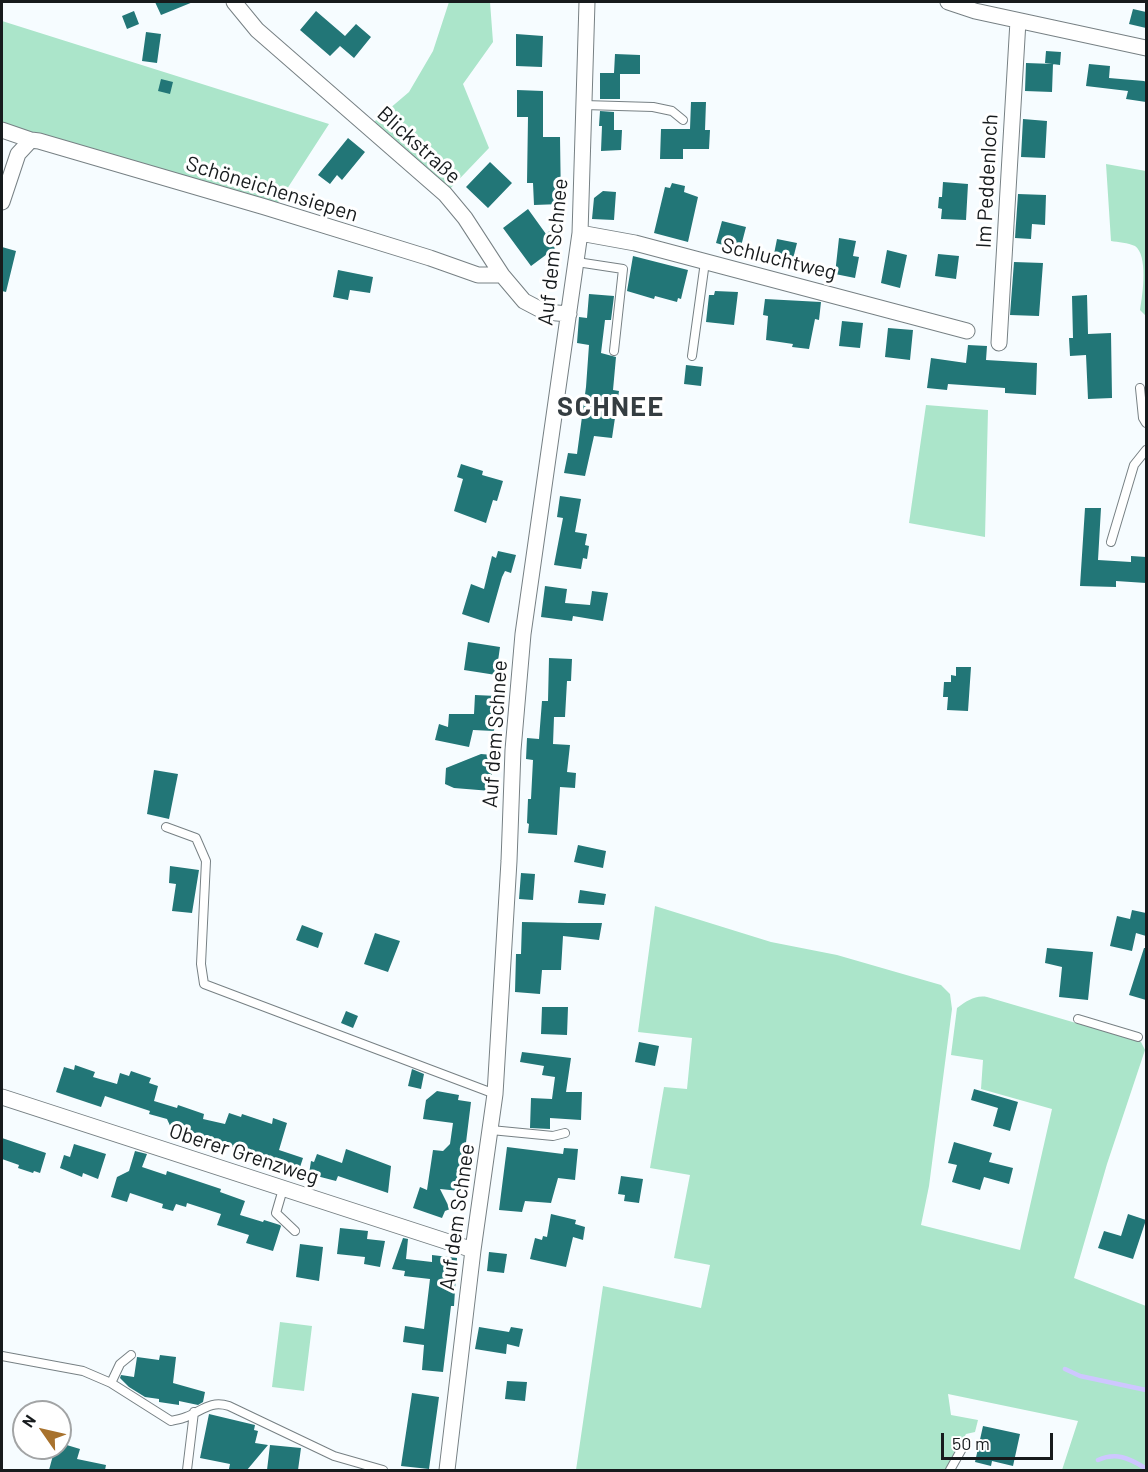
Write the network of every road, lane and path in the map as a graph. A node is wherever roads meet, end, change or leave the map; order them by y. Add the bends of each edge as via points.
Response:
1 (234, 2) edge
2 (587, 2) edge
3 (948, 2) edge
4 (1018, 21) junction
5 (1146, 48) edge
6 (584, 105) junction
7 (683, 120) dead end
8 (2, 130) edge
9 (31, 140) junction
10 (2, 202) edge
11 (580, 233) junction
12 (577, 262) junction
13 (705, 262) junction
14 (502, 275) junction
15 (570, 314) junction
16 (967, 331) dead end
17 (999, 343) dead end
18 (614, 351) dead end
19 (692, 356) dead end
20 (1140, 388) dead end
21 (1146, 423) edge
22 (1146, 450) edge
23 (1111, 542) dead end
24 (166, 827) dead end
25 (1078, 1019) dead end
26 (1138, 1038) dead end
27 (495, 1094) junction
28 (2, 1097) edge
29 (491, 1130) junction
30 (566, 1133) dead end
31 (283, 1189) junction
32 (296, 1231) dead end
33 (474, 1250) junction
34 (131, 1355) dead end
35 (2, 1356) edge
36 (111, 1383) junction
37 (194, 1412) junction
38 (964, 1444) dead end
39 (187, 1470) edge
40 (383, 1470) edge
41 (447, 1470) edge
42 (950, 1470) edge

1 - 14 street, Blickstraße via 256,30 446,195
2 - 6 street, Auf dem Schnee
3 - 4 street
4 - 5 street
4 - 17 street, Im Peddenloch
6 - 7 lane via 653,107 672,111
6 - 11 street, Auf dem Schnee
8 - 9 street, Schöneichensiepen
9 - 10 street via 18,154
9 - 14 street, Schöneichensiepen via 265,207 478,275
11 - 12 street, Auf dem Schnee
11 - 13 street, Schluchtweg
12 - 15 street, Auf dem Schnee
12 - 18 lane via 623,269
13 - 16 street, Schluchtweg
13 - 19 lane
14 - 15 street, Blickstraße via 533,307
15 - 27 street, Auf dem Schnee via 521,655
20 - 21 lane
22 - 23 lane via 1134,465
24 - 27 lane via 196,838 206,861 201,964 204,984
25 - 26 lane
27 - 29 street, Auf dem Schnee
28 - 31 street, Oberer Grenzweg
29 - 30 lane via 554,1136
29 - 33 street, Auf dem Schnee
31 - 32 lane via 276,1213
31 - 33 street, Oberer Grenzweg
33 - 41 street, Auf dem Schnee
34 - 36 lane via 120,1364
35 - 36 lane via 83,1371
36 - 37 lane via 171,1420
37 - 39 lane
37 - 40 lane via 214,1404 229,1406 334,1456
38 - 42 lane

